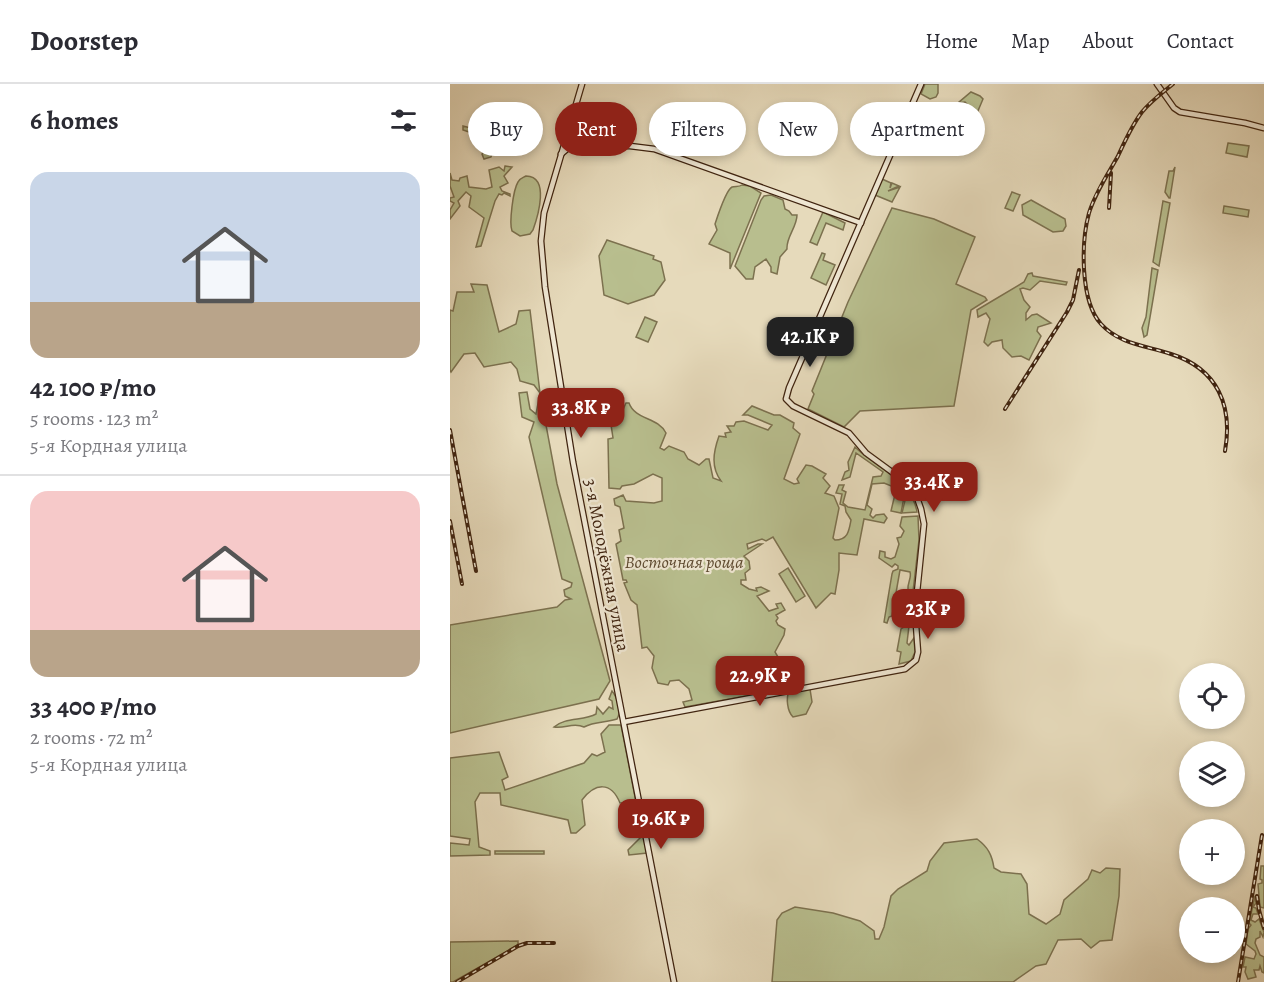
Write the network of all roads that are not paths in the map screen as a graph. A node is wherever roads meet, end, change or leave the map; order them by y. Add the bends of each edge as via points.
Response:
1 (582, 84) edge
2 (921, 84) edge
3 (1156, 84) edge
4 (577, 102) edge
5 (1264, 129) edge
6 (637, 147) edge
7 (560, 156) edge
8 (861, 223) junction
9 (624, 722) junction
10 (674, 982) edge

1 - 4 main road, 3-я Молодёжная улица
2 - 8 main road
3 - 5 main road via 1183,114
6 - 8 main road via 654,149
7 - 9 main road, 3-я Молодёжная улица via 541,232 546,287 573,462
8 - 9 main road via 786,399 849,433 866,453 915,492 924,524 915,612 916,660 905,669
9 - 10 main road, 3-я Молодёжная улица

